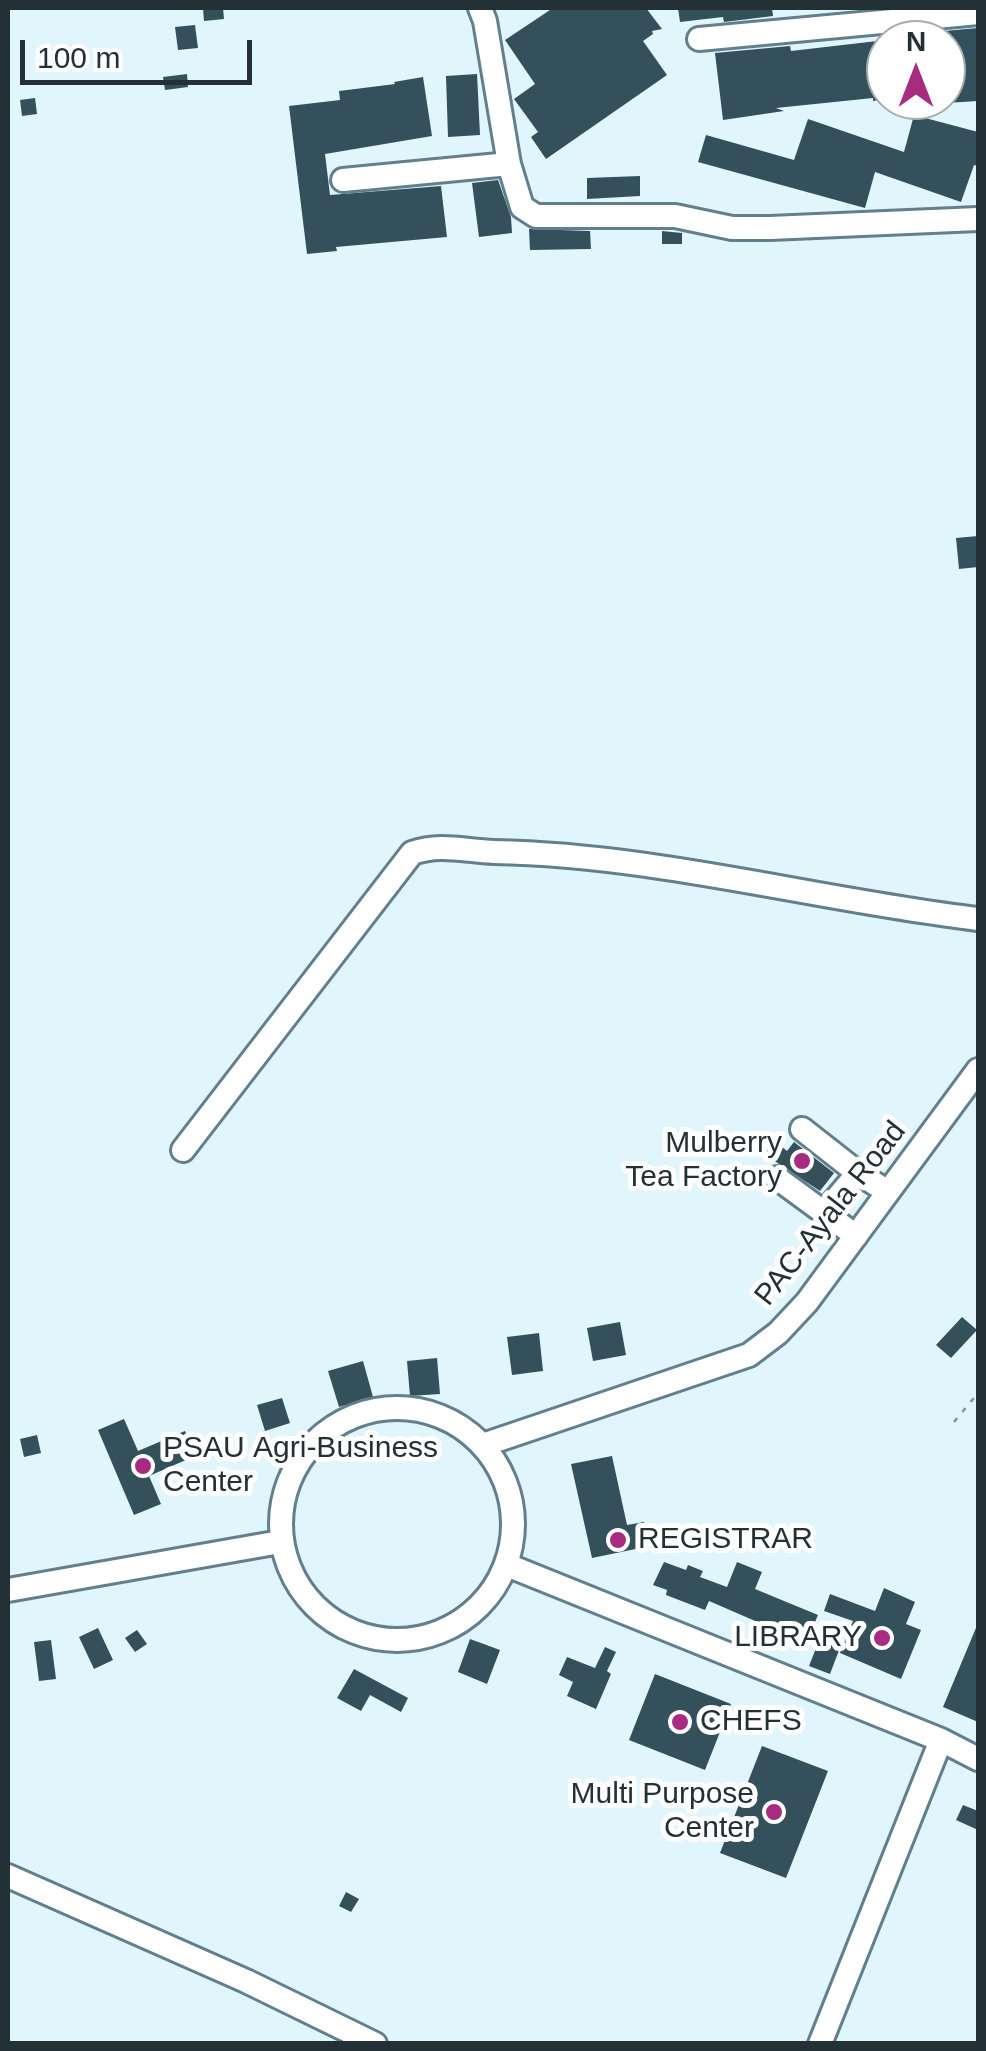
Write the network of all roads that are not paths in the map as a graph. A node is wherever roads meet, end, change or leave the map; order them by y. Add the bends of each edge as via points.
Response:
1 (480, 8) edge
2 (978, 12) edge
3 (699, 38) dead end
4 (509, 164) junction
5 (343, 180) dead end
6 (978, 219) edge
7 (978, 919) edge
8 (978, 1070) edge
9 (802, 1129) dead end
10 (183, 1150) dead end
11 (858, 1173) junction
12 (777, 1178) dead end
13 (888, 1192) junction
14 (825, 1212) junction
15 (856, 1236) junction
16 (483, 1444) junction
17 (280, 1542) junction
18 (507, 1565) junction
19 (8, 1590) edge
20 (941, 1740) junction
21 (978, 1759) edge
22 (8, 1876) edge
23 (375, 2044) edge
24 (820, 2044) edge

1 - 4 street
2 - 3 street
4 - 5 street
4 - 6 street via 522,206 536,216 675,216 732,228
7 - 10 street via 557,853 432,846 412,852
8 - 13 street, PAC-Ayala Road
9 - 11 street
11 - 13 street
11 - 14 street
12 - 14 street
13 - 15 street, PAC-Ayala Road
14 - 15 street
15 - 16 street, PAC-Ayala Road via 806,1302 750,1355
16 - 17 street via 454,1422 418,1409 381,1408 345,1418 314,1440 292,1470 280,1505
16 - 18 street via 506,1481 514,1523
17 - 18 street via 292,1579 316,1609 348,1630 385,1640 423,1638 459,1624 488,1598
17 - 19 street
18 - 20 street
20 - 21 street
20 - 24 street
22 - 23 street

